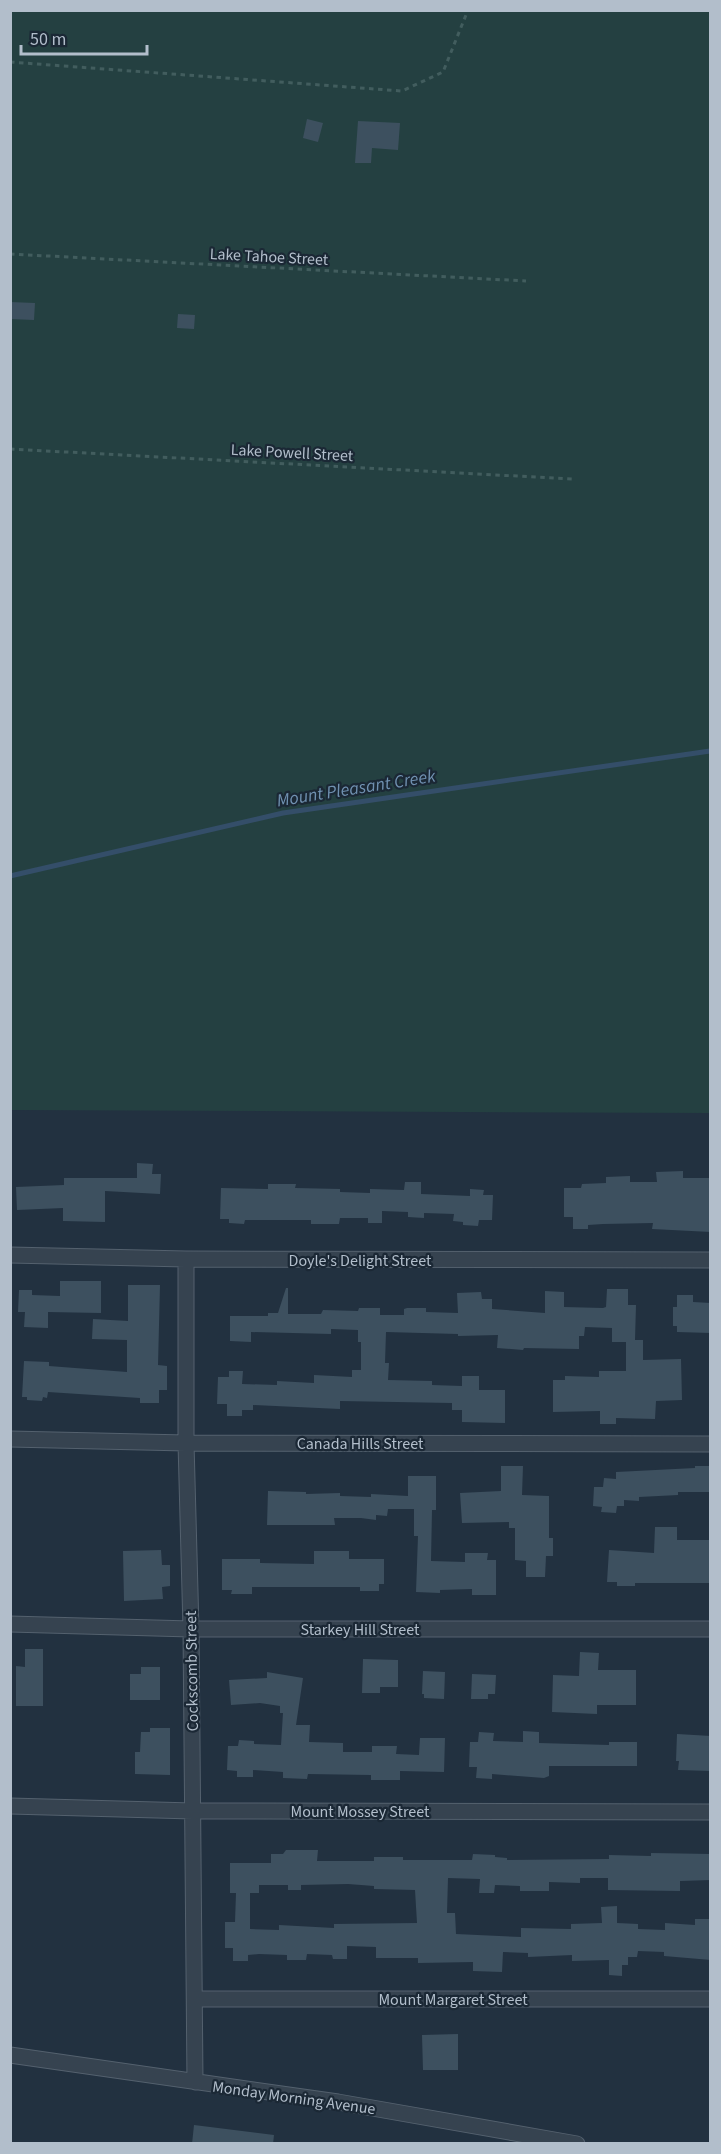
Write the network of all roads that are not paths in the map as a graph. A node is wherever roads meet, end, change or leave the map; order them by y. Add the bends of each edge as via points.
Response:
1 (10, 1255) edge
2 (186, 1259) junction
3 (711, 1260) edge
4 (10, 1439) edge
5 (186, 1443) junction
6 (711, 1444) edge
7 (10, 1624) edge
8 (191, 1629) junction
9 (711, 1629) edge
10 (10, 1806) edge
11 (193, 1811) junction
12 (711, 1812) edge
13 (195, 1998) junction
14 (711, 1999) edge
15 (10, 2055) edge
16 (195, 2082) junction
17 (577, 2144) edge

1 - 2 street, Doyle's Delight Street
2 - 3 street, Doyle's Delight Street
2 - 5 street, Cockscomb Street
4 - 5 street, Canada Hills Street
5 - 6 street, Canada Hills Street
5 - 8 street, Cockscomb Street
7 - 8 street, Starkey Hill Street
8 - 9 street, Starkey Hill Street
8 - 11 street, Cockscomb Street
10 - 11 street, Mount Mossey Street
11 - 12 street, Mount Mossey Street
11 - 13 street, Cockscomb Street
13 - 14 street, Mount Margaret Street
13 - 16 street, Cockscomb Street
15 - 16 street, Monday Morning Avenue
16 - 17 street, Monday Morning Avenue via 339,2102

